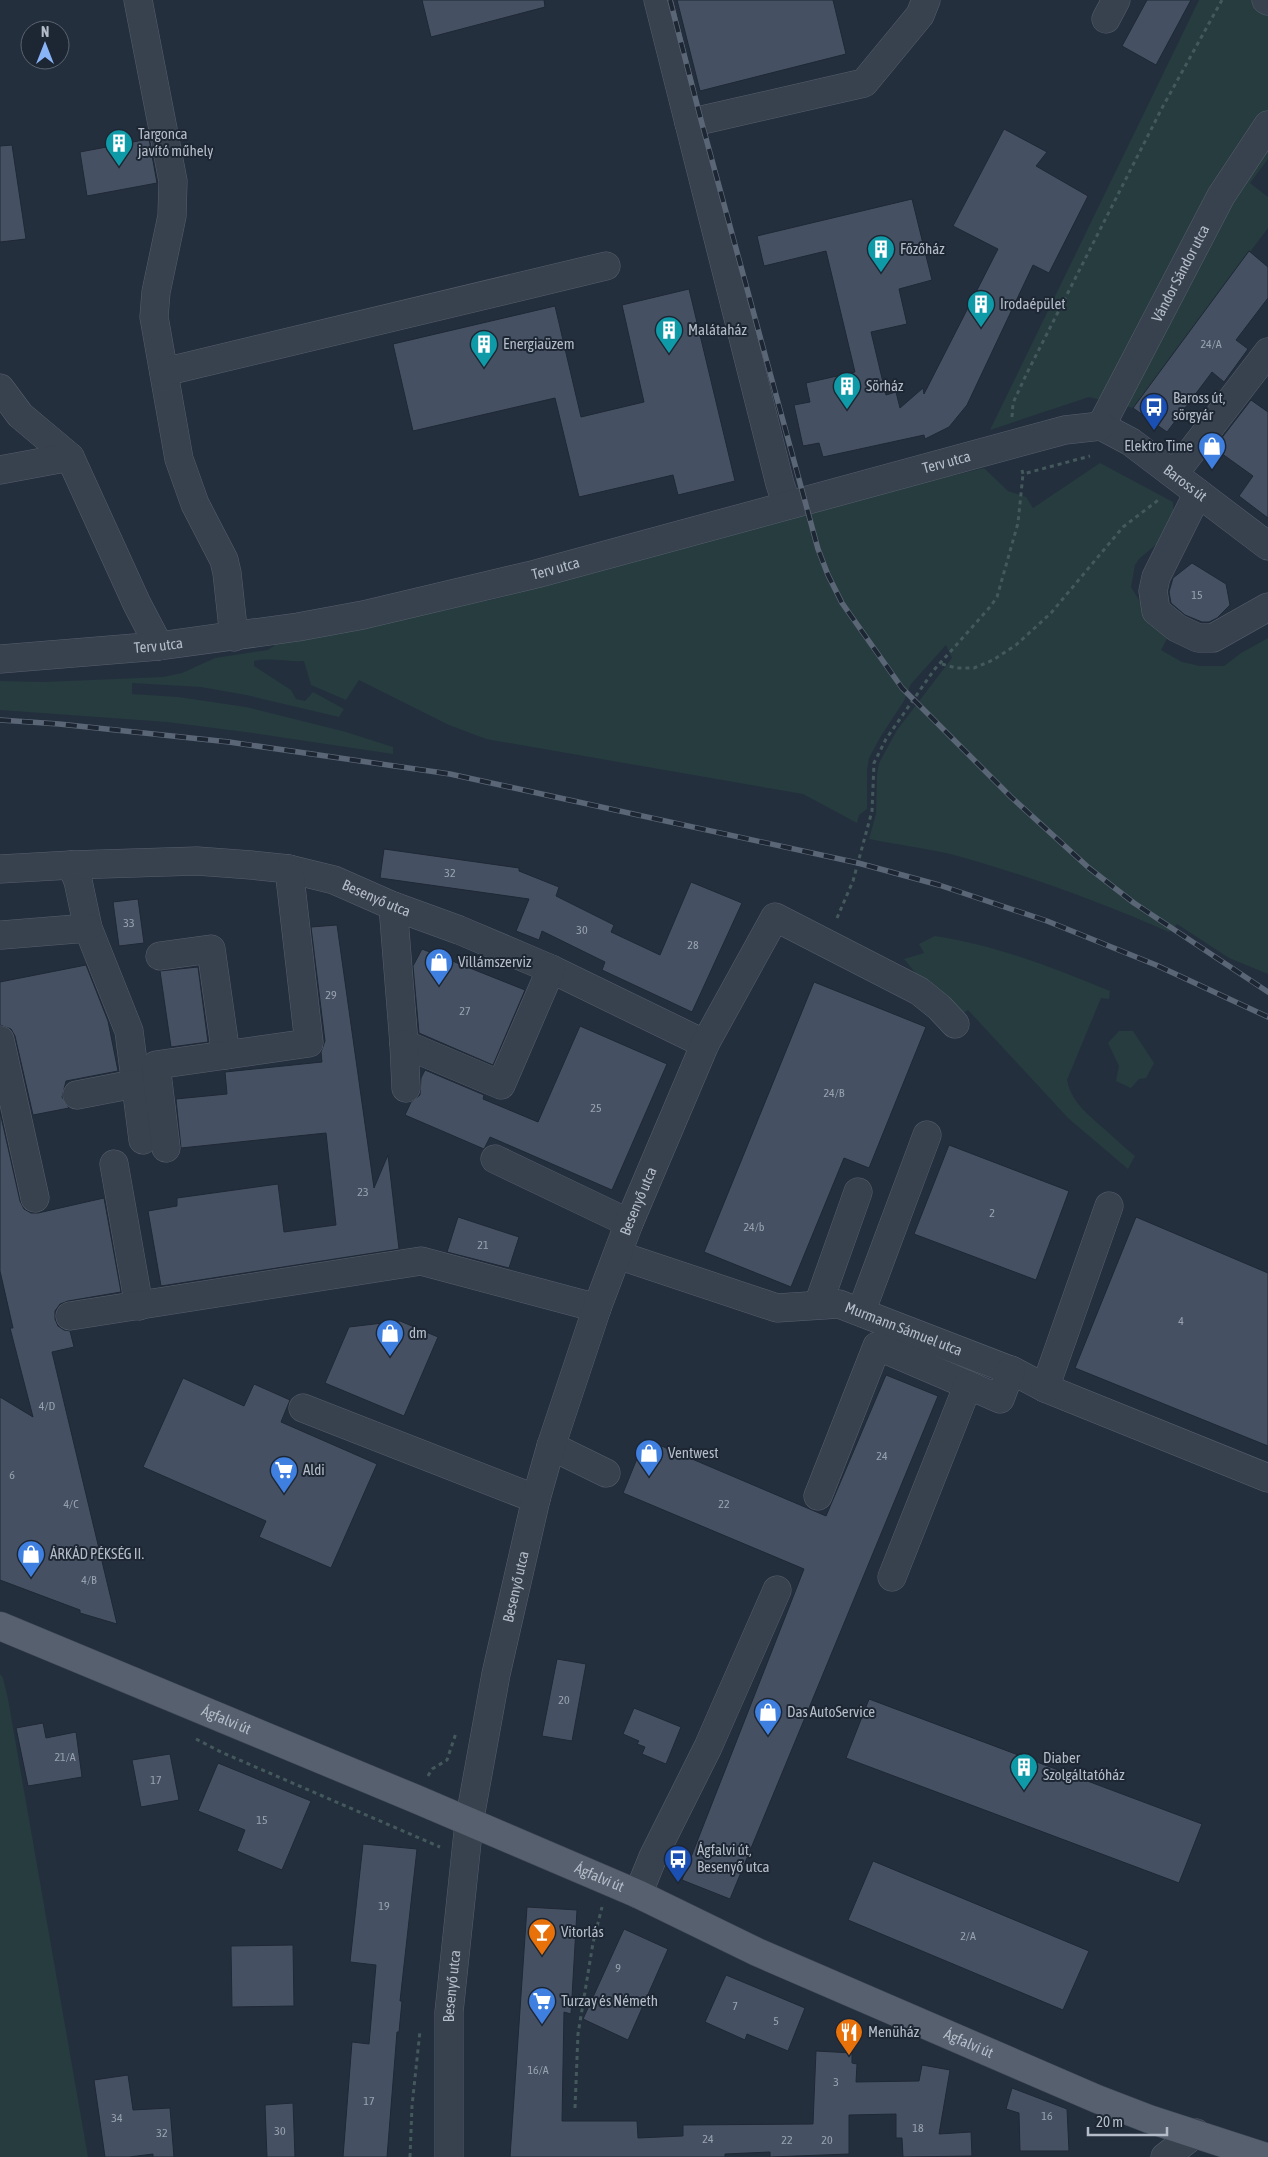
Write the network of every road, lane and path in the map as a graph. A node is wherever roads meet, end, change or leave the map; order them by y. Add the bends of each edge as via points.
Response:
1 (138, 0) edge
2 (658, 0) edge
3 (926, 0) edge
4 (1222, 0) edge
5 (689, 123) junction
6 (1268, 125) edge
7 (606, 266) dead end
8 (1268, 352) edge
9 (164, 372) junction
10 (0, 388) edge
11 (1101, 426) junction
12 (1016, 443) junction
13 (1100, 454) dead end
14 (70, 457) junction
15 (0, 470) edge
16 (1023, 474) junction
17 (1185, 483) junction
18 (787, 505) junction
19 (1268, 546) edge
20 (1268, 607) edge
21 (234, 637) junction
22 (160, 646) junction
23 (0, 659) edge
24 (942, 664) junction
25 (62, 865) junction
26 (0, 869) edge
27 (289, 869) junction
28 (393, 906) junction
29 (88, 928) junction
30 (2, 935) dead end
31 (825, 942) junction
32 (160, 956) dead end
33 (551, 969) junction
34 (955, 1024) dead end
35 (0, 1040) edge
36 (404, 1044) junction
37 (705, 1044) junction
38 (226, 1055) junction
39 (134, 1084) junction
40 (406, 1088) dead end
41 (77, 1094) dead end
42 (927, 1135) dead end
43 (495, 1158) dead end
44 (114, 1164) dead end
45 (858, 1192) dead end
46 (35, 1198) dead end
47 (1108, 1206) dead end
48 (629, 1224) junction
49 (618, 1255) junction
50 (818, 1305) junction
51 (139, 1306) junction
52 (597, 1308) junction
53 (861, 1312) junction
54 (70, 1316) dead end
55 (1013, 1371) junction
56 (968, 1386) junction
57 (1045, 1388) junction
58 (303, 1408) dead end
59 (551, 1446) junction
60 (606, 1473) dead end
61 (1268, 1478) edge
62 (818, 1496) dead end
63 (536, 1499) junction
64 (892, 1577) dead end
65 (777, 1590) dead end
66 (0, 1626) edge
67 (469, 1823) junction
68 (401, 1830) dead end
69 (444, 1848) dead end
70 (609, 1882) junction
71 (638, 1894) junction
72 (575, 2108) dead end
73 (1196, 2133) junction
74 (448, 2157) edge
75 (1165, 2157) edge
76 (1266, 2157) edge

1 - 9 street via 173,181 172,216 154,317
2 - 5 street
3 - 5 street via 920,15 864,83
4 - 12 path via 1162,108 1013,403
5 - 18 street
6 - 11 street, Vándor Sándor utca via 1221,196
7 - 9 street
8 - 17 street
9 - 21 street via 179,459 187,485 224,560
10 - 14 street via 20,415
11 - 12 street, Terv utca via 1065,430
11 - 17 street, Baross út via 1131,442
12 - 16 path
12 - 18 street, Terv utca
13 - 16 path
14 - 15 street
14 - 22 street via 137,604
16 - 24 path via 1014,538 996,597
17 - 19 street, Baross út
17 - 20 street via 1156,577 1153,592 1156,611 1177,628 1198,638 1213,638
17 - 24 path via 1123,526 1056,607 1016,645 974,668
18 - 21 street, Terv utca via 536,574 363,614
21 - 22 street, Terv utca
22 - 23 street, Terv utca
24 - 31 path via 934,670 898,720 874,763 872,811 853,881
25 - 26 street, Besenyő utca
25 - 27 street, Besenyő utca via 197,862
25 - 29 street via 78,881
27 - 28 street, Besenyő utca via 334,880
27 - 38 street via 309,1043
28 - 33 street, Besenyő utca via 460,930
28 - 36 street
29 - 30 street
29 - 39 street via 129,1031
31 - 34 street via 919,991
31 - 37 street, Besenyő utca via 775,917
32 - 38 street via 211,949
33 - 36 street via 501,1085
33 - 37 street, Besenyő utca
35 - 46 street
36 - 40 street
37 - 48 street, Besenyő utca
38 - 39 street via 156,1065 155,1144
39 - 41 street
42 - 53 street
43 - 48 street
44 - 51 street
45 - 50 street
47 - 57 street
48 - 49 street, Besenyő utca
49 - 50 street, Murmann Sámuel utca via 777,1308
49 - 52 street, Besenyő utca
50 - 53 street, Murmann Sámuel utca via 839,1304
51 - 52 street via 421,1261
51 - 54 street
52 - 59 street, Besenyő utca
53 - 55 street, Murmann Sámuel utca
55 - 56 street via 1000,1399
55 - 57 street, Murmann Sámuel utca
56 - 62 street via 877,1346
56 - 64 street
57 - 61 street, Murmann Sámuel utca
58 - 63 street
59 - 60 street
59 - 63 street, Besenyő utca
63 - 67 street, Besenyő utca via 496,1674
65 - 71 street
66 - 67 main road, Ágfalvi út
67 - 70 main road, Ágfalvi út
67 - 74 street, Besenyő utca via 450,2012
68 - 69 path
70 - 71 main road, Ágfalvi út
70 - 72 path via 593,1943 578,2034
71 - 73 main road, Ágfalvi út via 757,1952 1097,2099
73 - 75 street
73 - 76 main road, Ágfalvi út

